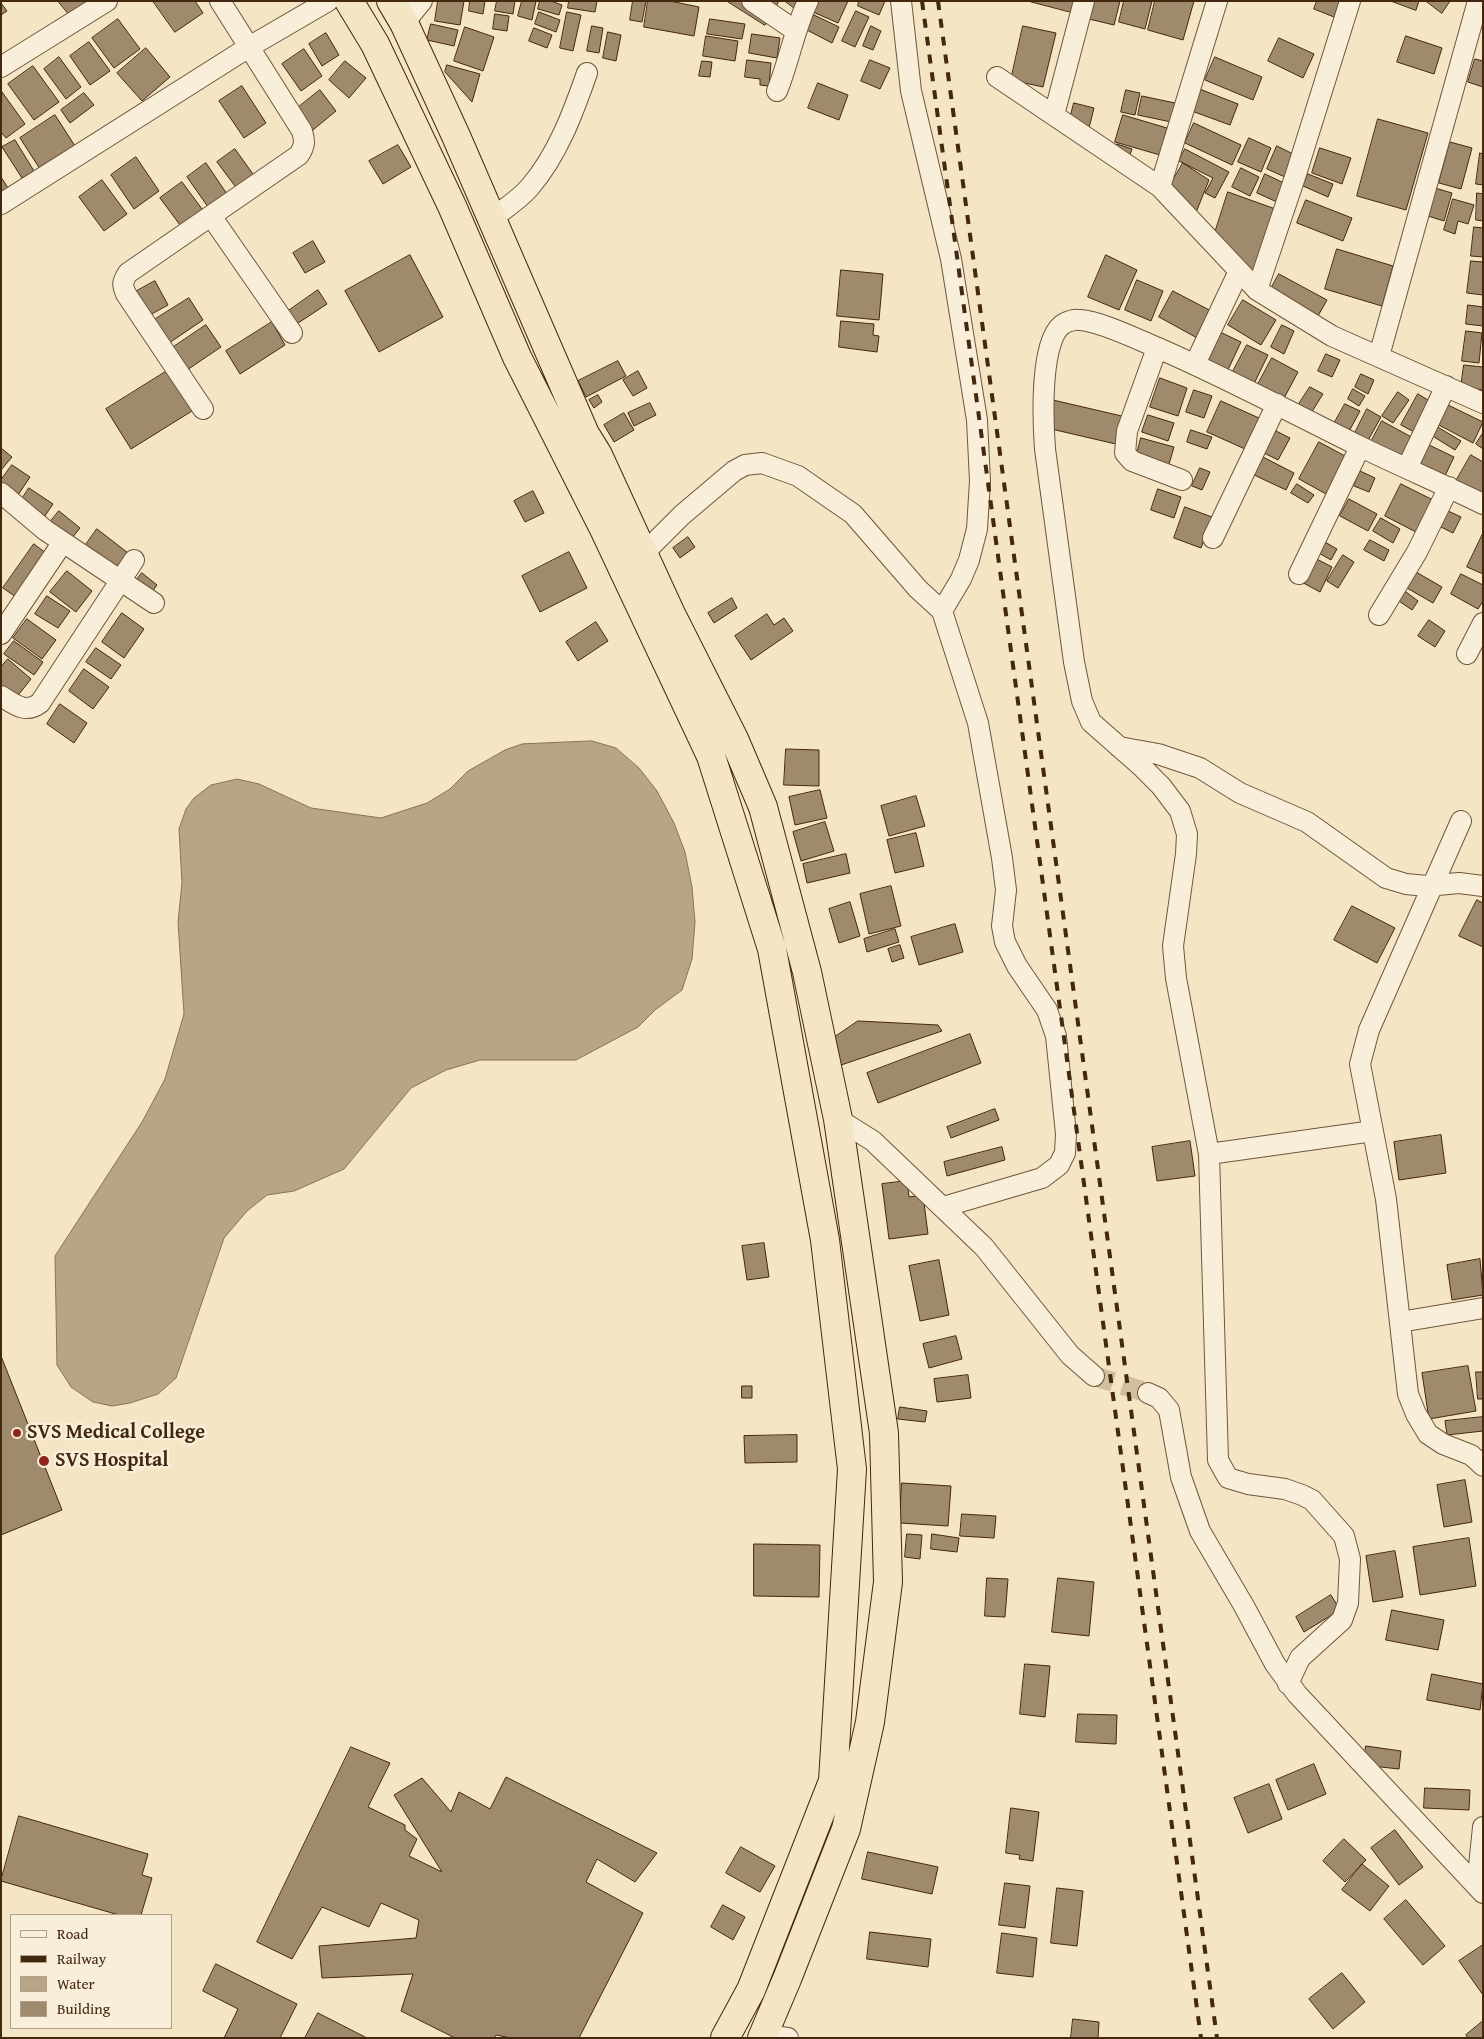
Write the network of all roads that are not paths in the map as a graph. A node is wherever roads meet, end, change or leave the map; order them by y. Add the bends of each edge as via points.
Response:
1 (107, 1) edge
2 (220, 1) edge
3 (328, 1) edge
4 (349, 1) edge
5 (422, 1) edge
6 (752, 1) edge
7 (808, 1) edge
8 (901, 1) edge
9 (1084, 1) edge
10 (1217, 1) edge
11 (1350, 1) edge
12 (1478, 1) edge
13 (398, 12) edge
14 (796, 31) junction
15 (249, 47) junction
16 (1, 67) edge
17 (587, 73) dead end
18 (997, 77) dead end
19 (776, 91) dead end
20 (1054, 115) junction
21 (1160, 187) junction
22 (1, 204) edge
23 (211, 216) junction
24 (491, 219) junction
25 (1239, 272) junction
26 (1257, 290) junction
27 (292, 333) dead end
28 (1158, 348) junction
29 (1379, 356) junction
30 (1195, 364) junction
31 (1446, 386) junction
32 (1483, 403) edge
33 (1277, 404) junction
34 (203, 409) dead end
35 (1360, 447) junction
36 (1407, 468) junction
37 (1182, 480) dead end
38 (1449, 487) junction
39 (1, 493) edge
40 (1483, 504) edge
41 (1212, 538) dead end
42 (63, 542) junction
43 (643, 554) junction
44 (134, 560) dead end
45 (1299, 574) dead end
46 (121, 581) junction
47 (154, 603) dead end
48 (942, 610) junction
49 (1379, 615) dead end
50 (1483, 623) edge
51 (1, 634) edge
52 (1467, 654) dead end
53 (1, 696) edge
54 (1117, 746) junction
55 (1461, 821) dead end
56 (1433, 885) junction
57 (1483, 886) edge
58 (838, 1119) junction
59 (1373, 1131) junction
60 (1209, 1154) junction
61 (943, 1207) junction
62 (1483, 1308) edge
63 (1400, 1322) junction
64 (1094, 1376) tunnel mouth
65 (1148, 1393) tunnel mouth
66 (1483, 1466) edge
67 (1288, 1684) junction
68 (1483, 1827) edge
69 (1480, 1890) edge
70 (771, 2037) edge
71 (725, 2038) edge

1 - 16 street
2 - 15 street
3 - 15 street
4 - 71 highway via 375,44 452,206 517,357 605,531 711,756 772,949 825,1240 852,1469 833,1780 751,1990
5 - 13 street
6 - 14 street
7 - 14 street
8 - 48 street via 911,91 951,258 977,420 980,481 977,529 961,579
9 - 20 street
10 - 21 street
11 - 26 street
12 - 29 street
13 - 24 highway
14 - 19 street
15 - 22 street
15 - 23 street via 302,131 304,148 300,155
17 - 24 street via 560,141 546,165 516,201
18 - 20 street
20 - 21 street
21 - 25 street
23 - 27 street
23 - 34 street via 128,273 122,284
24 - 43 highway via 584,434 598,455
25 - 26 street
25 - 30 street
26 - 29 street via 1332,336
28 - 30 street
28 - 37 street via 1127,431 1125,453 1132,461
28 - 54 street via 1078,319 1055,330 1049,346 1046,374 1045,449 1074,662 1082,701 1091,722
29 - 31 street
30 - 33 street
31 - 32 street
31 - 36 street
33 - 35 street
33 - 41 street
35 - 36 street
35 - 45 street
36 - 38 street
38 - 40 street
38 - 49 street via 1417,552
39 - 42 street
42 - 46 street
42 - 51 street
43 - 48 street via 682,515 734,471 745,465 762,463 798,476 853,514 918,589
43 - 58 highway via 734,739 763,807 807,972
44 - 46 street
46 - 47 street
46 - 53 street via 40,703 34,708 21,708
48 - 61 street via 978,723 1006,890 1002,926 1017,966 1047,1010 1056,1036 1066,1134 1065,1153 1059,1165 1042,1178
50 - 52 street
54 - 56 street via 1158,754 1200,768 1240,794 1307,822 1386,878 1406,884
54 - 60 street via 1161,786 1180,811 1187,834 1173,946 1176,978
55 - 56 street
56 - 57 street
56 - 59 street via 1368,1030 1360,1064
58 - 61 street via 873,1141
58 - 70 highway via 884,1433 888,1582 870,1722 846,1828 787,1980
59 - 60 street
59 - 63 street via 1386,1199
60 - 67 street via 1218,1460 1228,1478 1285,1489 1312,1500 1344,1536 1350,1559 1348,1603 1342,1620 1300,1658
61 - 64 street via 984,1247 1070,1355
62 - 63 street
63 - 66 street via 1408,1394 1416,1414 1428,1434 1443,1444 1472,1455
65 - 67 street via 1159,1398 1169,1410 1181,1477 1200,1531
67 - 69 street
68 - 69 street

